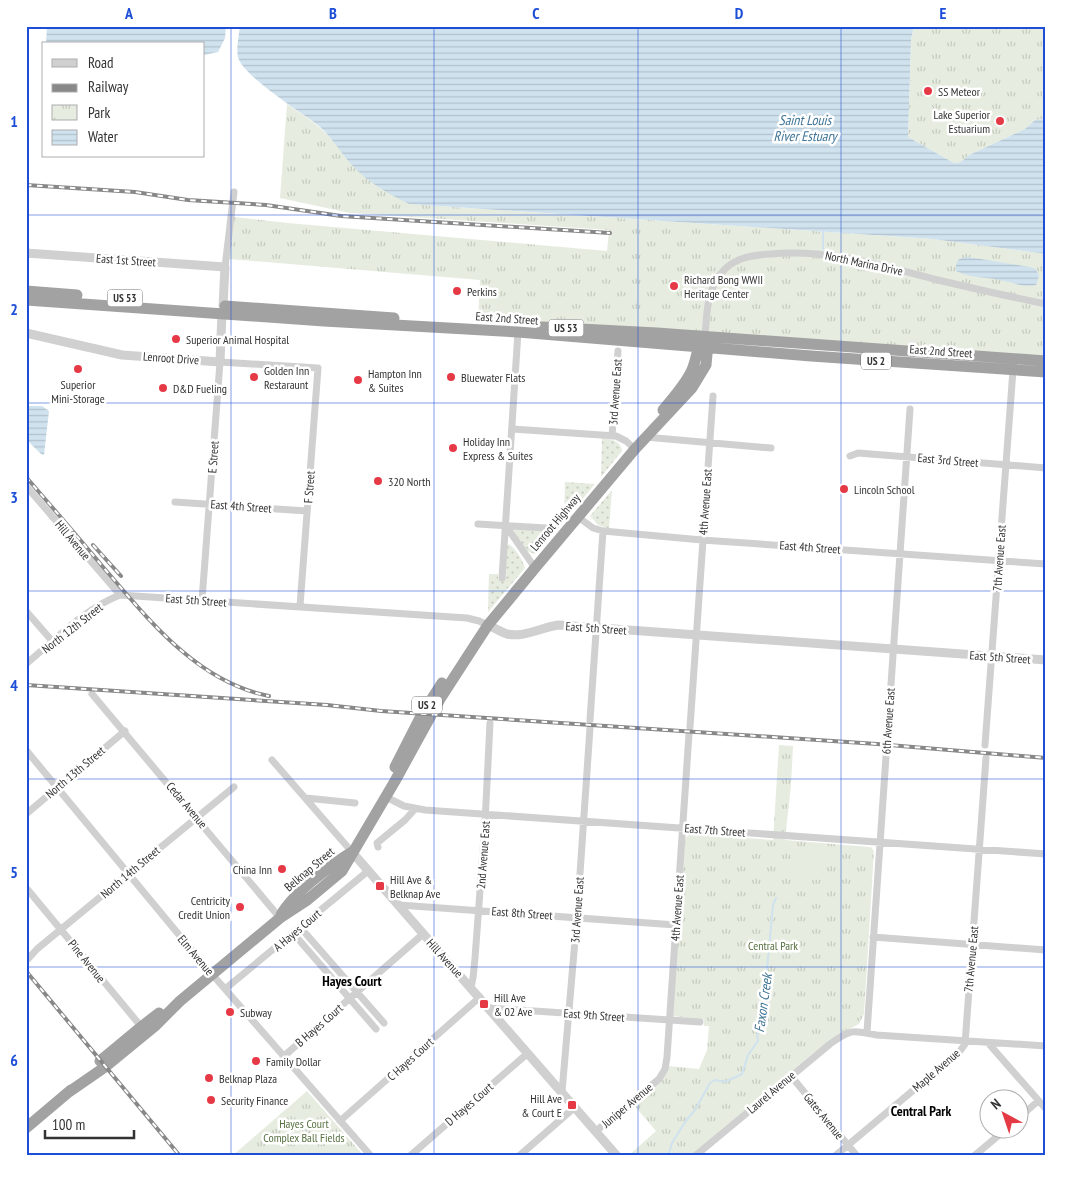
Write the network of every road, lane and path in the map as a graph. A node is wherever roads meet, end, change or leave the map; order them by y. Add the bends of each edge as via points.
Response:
1 (234, 192) dead end
2 (26, 253) edge
3 (225, 267) junction
4 (26, 291) edge
5 (26, 300) edge
6 (1046, 304) edge
7 (223, 310) junction
8 (518, 329) junction
9 (26, 333) edge
10 (704, 344) junction
11 (618, 352) dead end
12 (1046, 361) edge
13 (220, 362) junction
14 (318, 368) joint
15 (1013, 370) junction
16 (1046, 372) edge
17 (713, 396) dead end
18 (910, 409) dead end
19 (512, 429) junction
20 (612, 436) junction
21 (644, 437) junction
22 (710, 443) junction
23 (771, 448) dead end
24 (635, 449) junction
25 (850, 456) dead end
26 (906, 457) junction
27 (1005, 465) junction
28 (1046, 468) edge
29 (26, 486) edge
30 (174, 502) dead end
31 (209, 504) junction
32 (307, 511) junction
33 (578, 517) junction
34 (478, 524) dead end
35 (506, 526) junction
36 (546, 528) dead end
37 (603, 531) junction
38 (702, 540) junction
39 (899, 553) junction
40 (999, 560) junction
41 (1046, 564) edge
42 (535, 568) junction
43 (502, 578) dead end
44 (120, 595) junction
45 (202, 600) junction
46 (300, 606) junction
47 (26, 611) edge
48 (488, 625) junction
49 (598, 628) junction
50 (697, 635) junction
51 (53, 642) junction
52 (893, 649) junction
53 (992, 656) junction
54 (1046, 660) edge
55 (26, 664) edge
56 (92, 694) dead end
57 (490, 722) dead end
58 (125, 731) junction
59 (985, 745) dead end
60 (26, 750) edge
61 (986, 758) dead end
62 (272, 760) dead end
63 (57, 787) junction
64 (234, 787) dead end
65 (386, 797) junction
66 (306, 798) junction
67 (355, 803) dead end
68 (415, 809) junction
69 (26, 814) edge
70 (486, 814) junction
71 (197, 817) junction
72 (583, 821) junction
73 (683, 828) junction
74 (880, 841) junction
75 (378, 847) dead end
76 (979, 849) junction
77 (352, 852) junction
78 (1046, 854) edge
79 (368, 871) junction
80 (129, 874) junction
81 (28, 890) dead end
82 (399, 905) junction
83 (478, 910) junction
84 (577, 917) junction
85 (280, 918) junction
86 (676, 925) junction
87 (300, 927) junction
88 (61, 930) junction
89 (293, 933) junction
90 (423, 934) junction
91 (873, 937) junction
92 (972, 945) junction
93 (1046, 950) edge
94 (28, 959) dead end
95 (212, 974) junction
96 (471, 987) junction
97 (225, 989) junction
98 (357, 992) junction
99 (350, 998) junction
100 (480, 998) junction
101 (489, 1008) junction
102 (569, 1013) junction
103 (669, 1020) junction
104 (700, 1022) dead end
105 (384, 1023) dead end
106 (376, 1029) dead end
107 (143, 1030) junction
108 (867, 1032) junction
109 (965, 1041) junction
110 (988, 1044) junction
111 (1046, 1046) edge
112 (528, 1053) junction
113 (283, 1057) junction
114 (791, 1076) junction
115 (658, 1079) joint
116 (562, 1092) junction
117 (1038, 1101) junction
118 (575, 1107) junction
119 (1030, 1108) edge
120 (1046, 1109) edge
121 (340, 1121) junction
122 (26, 1128) edge
123 (596, 1131) junction
124 (993, 1140) edge
125 (848, 1145) junction
126 (371, 1156) edge
127 (410, 1156) edge
128 (519, 1156) edge
129 (617, 1156) edge
130 (695, 1156) edge
131 (835, 1156) edge
132 (857, 1156) edge
133 (974, 1156) edge

1 - 3 street, E Street
2 - 3 street, East 1st Street
3 - 7 street, E Street
4 - 7 highway, East 2nd Street / US 53
5 - 7 highway, East 2nd Street / US 53
6 - 10 street, North Marina Drive via 857,259 808,253 759,255 733,263 716,280 708,299
7 - 8 highway, East 2nd Street / US 53 via 319,321
7 - 13 street, E Street
8 - 10 highway, East 2nd Street / US 53 via 649,332
8 - 19 street
9 - 13 street, Lenroot Drive via 122,355
10 - 12 highway, East 2nd Street / US 2
10 - 15 highway, East 2nd Street / US 2
10 - 21 highway, Lenroot Highway / US 2 via 686,381
11 - 20 street, 3rd Avenue East
13 - 14 street, Lenroot Drive
13 - 31 street, E Street
14 - 32 street, F Street
15 - 16 highway, East 2nd Street / US 2
15 - 27 street, 7th Avenue East
17 - 22 street, 4th Avenue East
18 - 26 street, 6th Avenue East
19 - 20 street
19 - 35 street
20 - 24 street, 3rd Avenue East via 622,438
21 - 22 street
21 - 24 highway, Lenroot Highway / US 2
22 - 23 street
22 - 38 street, 4th Avenue East
24 - 33 highway, Lenroot Highway / US 2
25 - 26 street, East 3rd Street via 858,452
26 - 27 street, East 3rd Street
26 - 39 street, 6th Avenue East
27 - 28 street, East 3rd Street
27 - 40 street, 7th Avenue East
29 - 44 street, Hill Avenue
30 - 31 street, East 4th Street
31 - 32 street, East 4th Street
31 - 45 street, E Street
32 - 46 street, F Street
33 - 37 street, East 4th Street
33 - 42 highway, Lenroot Highway / US 2
34 - 35 street
35 - 36 street
35 - 42 street
35 - 43 street
37 - 38 street, East 4th Street
37 - 49 street, 3rd Avenue East
38 - 39 street, East 4th Street
38 - 50 street, 4th Avenue East
39 - 40 street, East 4th Street
39 - 52 street, 6th Avenue East
40 - 41 street, East 4th Street
40 - 53 street, 7th Avenue East
42 - 48 highway, Lenroot Highway / US 2
44 - 45 street, East 5th Street
44 - 51 street, North 12th Street via 96,608
45 - 46 street, East 5th Street
46 - 48 street, East 5th Street via 466,618
47 - 51 street
48 - 49 street, East 5th Street via 513,635 559,625
48 - 65 highway, Lenroot Highway / US 2 via 464,651 422,714 401,753
49 - 50 street, East 5th Street
49 - 72 street, 3rd Avenue East
50 - 52 street, East 5th Street
50 - 73 street, 4th Avenue East
51 - 55 street, North 12th Street
52 - 53 street, East 5th Street
52 - 74 street, 6th Avenue East
53 - 54 street, East 5th Street
53 - 59 street, 7th Avenue East
56 - 58 street, Cedar Avenue
57 - 70 street, 2nd Avenue East
58 - 63 street, North 13th Street
58 - 71 street, Cedar Avenue
60 - 63 street, Elm Avenue
61 - 76 street, 7th Avenue East
62 - 66 street, Hill Avenue
63 - 69 street, North 13th Street
63 - 80 street, Elm Avenue
64 - 71 street, North 14th Street
65 - 68 street, East 7th Street
65 - 77 highway, Lenroot Highway / US 2
66 - 67 street
66 - 77 street, Hill Avenue
68 - 70 street, East 7th Street
68 - 75 street via 378,842
70 - 72 street, East 7th Street
70 - 83 street, 2nd Avenue East
71 - 80 street, North 14th Street
71 - 85 street, Cedar Avenue
72 - 73 street, East 7th Street
72 - 84 street, 3rd Avenue East
73 - 74 street, East 7th Street
73 - 86 street, 4th Avenue East
74 - 76 street, East 7th Street
74 - 91 street, 6th Avenue East
76 - 78 street, East 7th Street
76 - 92 street, 7th Avenue East
77 - 79 street, Hill Avenue
77 - 85 highway, Belknap Street / US 2 via 293,899
79 - 82 street, Hill Avenue
79 - 87 street, A Hayes Court
80 - 88 street, North 14th Street
80 - 95 street, Elm Avenue
81 - 88 street, Pine Avenue
82 - 83 street, East 8th Street
82 - 90 street, Hill Avenue
83 - 84 street, East 8th Street
83 - 96 street, 2nd Avenue East
84 - 86 street, East 8th Street
84 - 102 street, 3rd Avenue East
85 - 95 highway, Belknap Street / US 2
86 - 103 street, 4th Avenue East
87 - 89 street, A Hayes Court
87 - 98 street
88 - 94 street, North 14th Street
88 - 107 street, Pine Avenue
89 - 97 street, A Hayes Court
89 - 99 street
90 - 96 street, Hill Avenue
90 - 98 street, B Hayes Court
91 - 92 street
91 - 108 street, 6th Avenue East
92 - 93 street
92 - 109 street, 7th Avenue East
95 - 97 street, Elm Avenue
95 - 107 highway, Belknap Street / US 2
96 - 100 street, Hill Avenue
97 - 113 street, Elm Avenue
98 - 99 street, B Hayes Court
98 - 105 street
99 - 106 street
99 - 113 street, B Hayes Court
100 - 101 street, Hill Avenue
100 - 121 street, C Hayes Court
101 - 102 street, East 9th Street
101 - 112 street, Hill Avenue
102 - 103 street, East 9th Street
102 - 116 street, 3rd Avenue East
103 - 104 street, East 9th Street
103 - 115 street, 4th Avenue East via 665,1069
107 - 122 highway, Belknap Street / US 2 via 102,1069
108 - 109 street
108 - 114 street, Laurel Avenue via 850,1032
109 - 110 street
109 - 125 street, Maple Avenue via 960,1051
110 - 111 street
110 - 117 street
112 - 116 street, Hill Avenue
112 - 127 street, D Hayes Court
113 - 121 street, Elm Avenue
114 - 125 street, Gates Avenue
114 - 130 street, Laurel Avenue
115 - 123 street, Juniper Avenue
116 - 118 street, Hill Avenue
117 - 119 street
117 - 120 street
118 - 123 street, Hill Avenue
118 - 128 street
121 - 126 street, Elm Avenue
123 - 129 street, Hill Avenue
124 - 133 street
125 - 131 street, Maple Avenue
125 - 132 street, Gates Avenue

